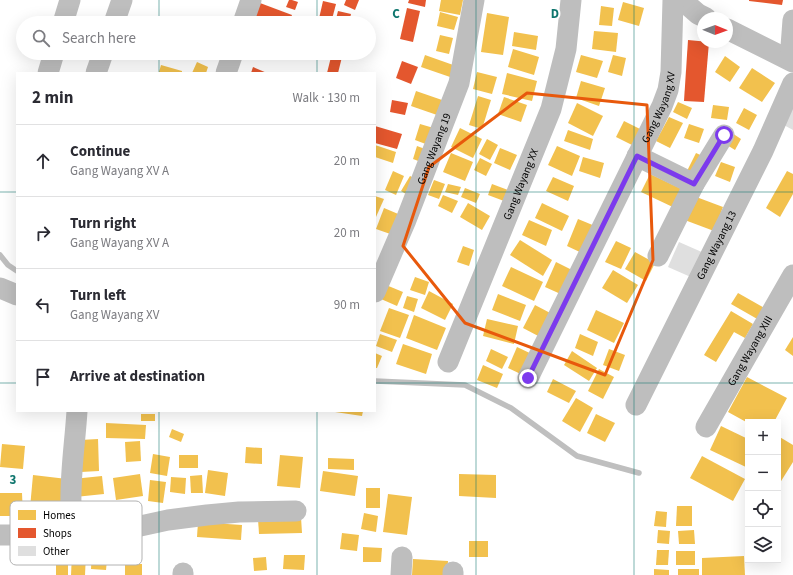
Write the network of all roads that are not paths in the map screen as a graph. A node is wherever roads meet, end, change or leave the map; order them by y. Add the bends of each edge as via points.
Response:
1 (70, 0) edge
2 (122, 0) edge
3 (251, 0) edge
4 (474, 0) edge
5 (571, 0) edge
6 (674, 0) edge
7 (682, 0) edge
8 (697, 13) edge
9 (65, 16) edge
10 (116, 16) edge
11 (245, 16) edge
12 (793, 20) edge
13 (733, 32) edge
14 (52, 60) edge
15 (101, 60) edge
16 (231, 60) edge
17 (791, 61) edge
18 (48, 72) edge
19 (96, 72) edge
20 (226, 72) edge
21 (793, 83) edge
22 (724, 135) dead end
23 (637, 156) junction
24 (694, 184) junction
25 (658, 256) dead end
26 (793, 275) edge
27 (0, 288) edge
28 (376, 290) edge
29 (16, 295) edge
30 (448, 362) dead end
31 (528, 378) dead end
32 (636, 406) dead end
33 (77, 412) edge
34 (706, 427) dead end
35 (71, 501) edge
36 (296, 511) dead end
37 (142, 526) edge

1 - 9 street
2 - 10 street
3 - 11 street
4 - 28 street, Gang Wayang 19 via 458,83 406,220
5 - 30 street, Gang Wayang XX via 566,49 551,109
6 - 23 street, Gang Wayang XV via 668,90
7 - 8 street
12 - 17 street
13 - 17 street
14 - 18 street
15 - 19 street
16 - 20 street
21 - 32 street, Gang Wayang 13 via 763,151
22 - 24 street
23 - 24 street
23 - 31 street, Gang Wayang XV
24 - 25 street
26 - 34 street, Gang Wayang XIII
27 - 29 street
33 - 35 street
36 - 37 street via 207,515

